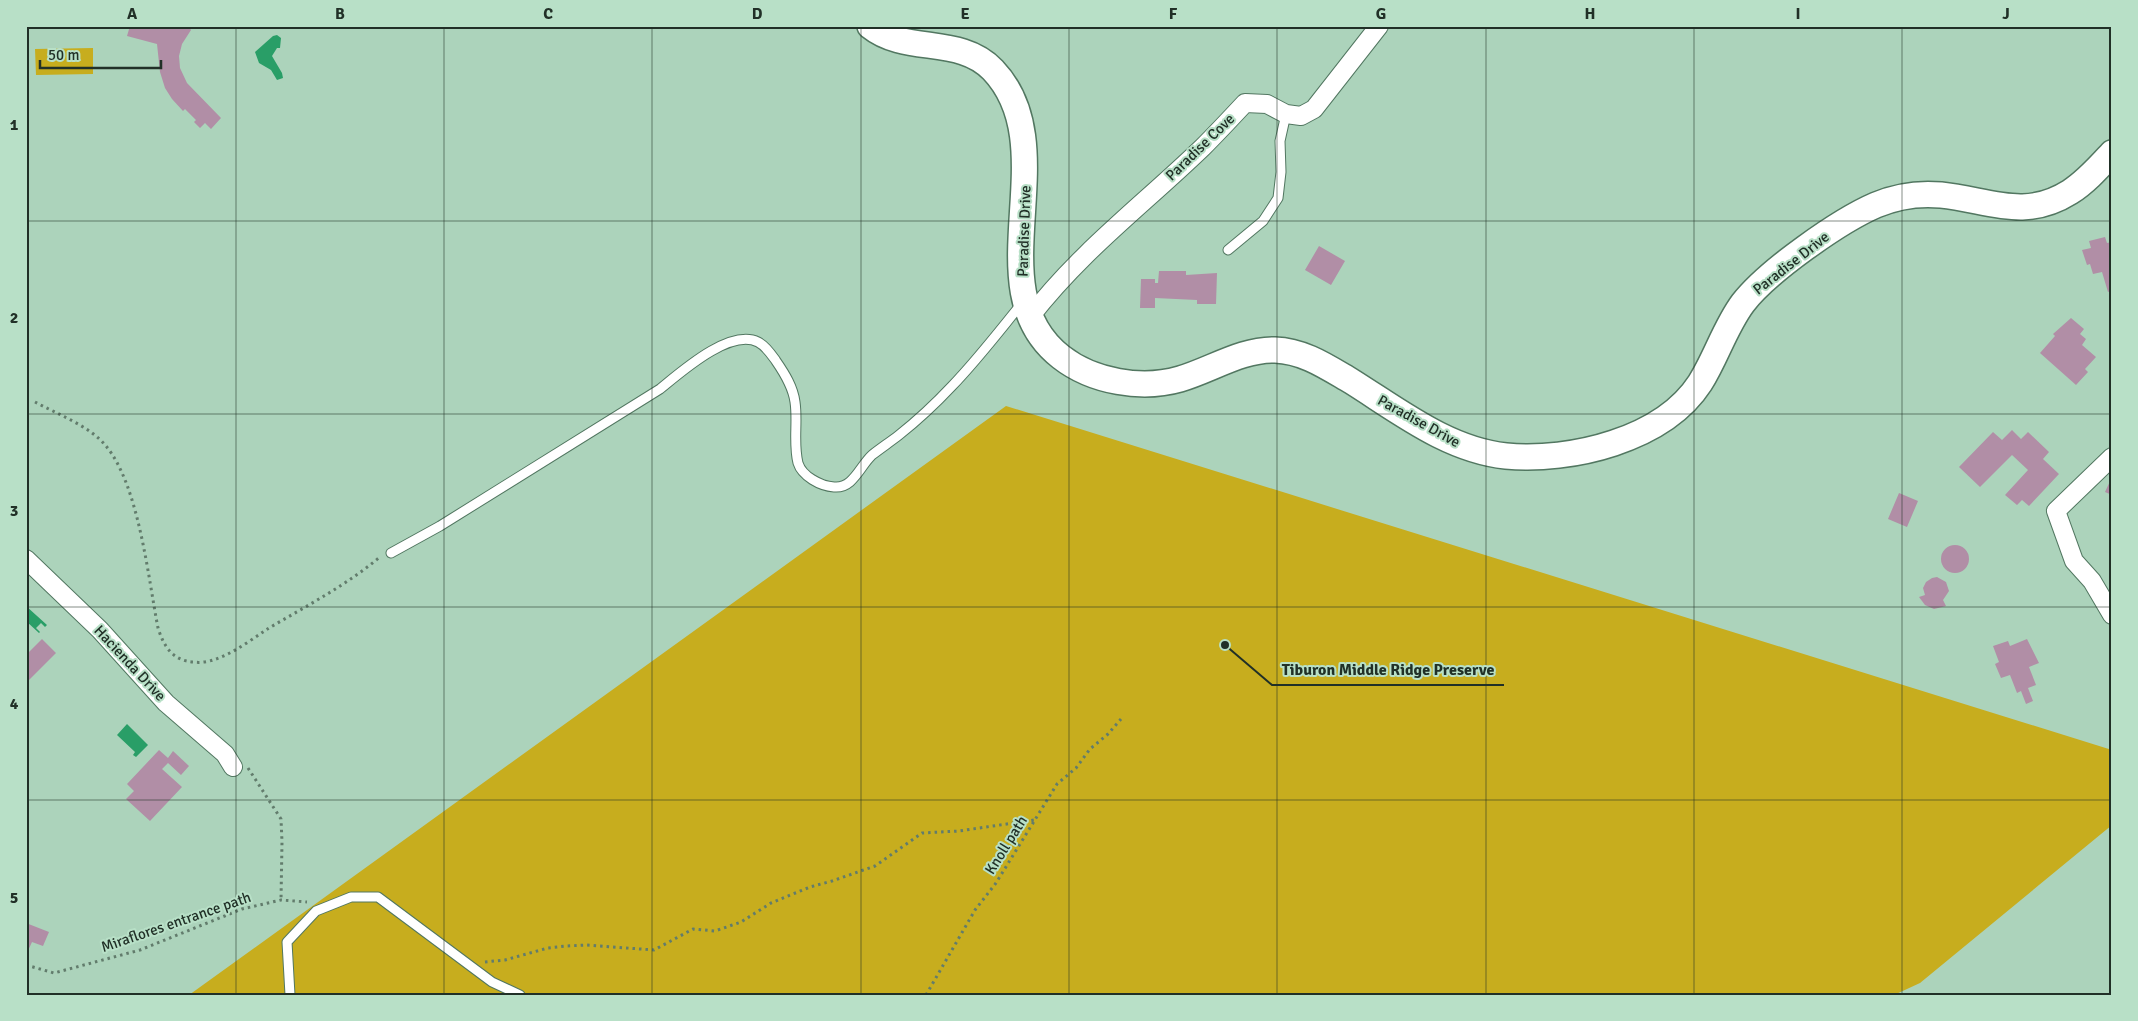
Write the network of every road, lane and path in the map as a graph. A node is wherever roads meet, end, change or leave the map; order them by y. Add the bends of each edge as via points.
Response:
1 (870, 26) edge
2 (1379, 26) edge
3 (1286, 114) junction
4 (2112, 152) edge
5 (1228, 250) dead end
6 (1028, 309) junction
7 (35, 402) dead end
8 (2112, 457) edge
9 (391, 553) joint
10 (26, 559) edge
11 (2112, 615) edge
12 (1121, 720) dead end
13 (240, 766) joint
14 (1034, 820) junction
15 (281, 900) junction
16 (336, 903) junction
17 (469, 964) junction
18 (26, 965) edge
19 (290, 995) edge
20 (520, 995) edge
21 (926, 995) edge

1 - 6 street, Paradise Drive via 896,39 962,50 978,57 1002,81 1011,98 1022,135 1025,176 1021,260
2 - 3 street via 1314,109 1301,116
3 - 5 lane via 1280,142 1278,198 1264,222
3 - 6 street, Paradise Cove via 1267,104 1245,103 1203,147 1081,258 1049,293
4 - 6 street, Paradise Drive via 2072,191 2039,205 2020,209 1955,197 1921,195 1885,201 1858,214 1784,264 1754,290 1741,305 1692,394 1665,419 1613,444 1568,453 1507,456 1470,449 1420,425 1326,366 1296,353 1255,352 1180,379 1154,383 1111,379 1076,367 1061,357 1048,345
6 - 9 lane via 951,387 872,455 850,484 844,487 820,484 802,471 798,463 795,402 786,376 766,347 750,339 736,340 719,347 660,389
7 - 9 path via 78,424 106,445 117,462 135,510 163,644 170,653 184,661 213,660 356,577 382,556
8 - 11 street via 2056,511 2074,561 2092,582
10 - 13 street, Hacienda Drive via 100,630 166,703
12 - 14 path, Knoll path via 1057,784
13 - 15 path via 281,818
14 - 17 path via 959,832 922,833 875,866 771,903 741,922 715,930 693,929 654,950 567,946 505,960
14 - 21 path, Knoll path via 996,883 975,910
15 - 16 path, Miraflores entrance path
15 - 18 path, Miraflores entrance path via 242,909 140,950 88,965 54,973
16 - 17 lane via 351,897 378,897
16 - 19 lane via 316,911 287,942
17 - 20 lane via 492,982

